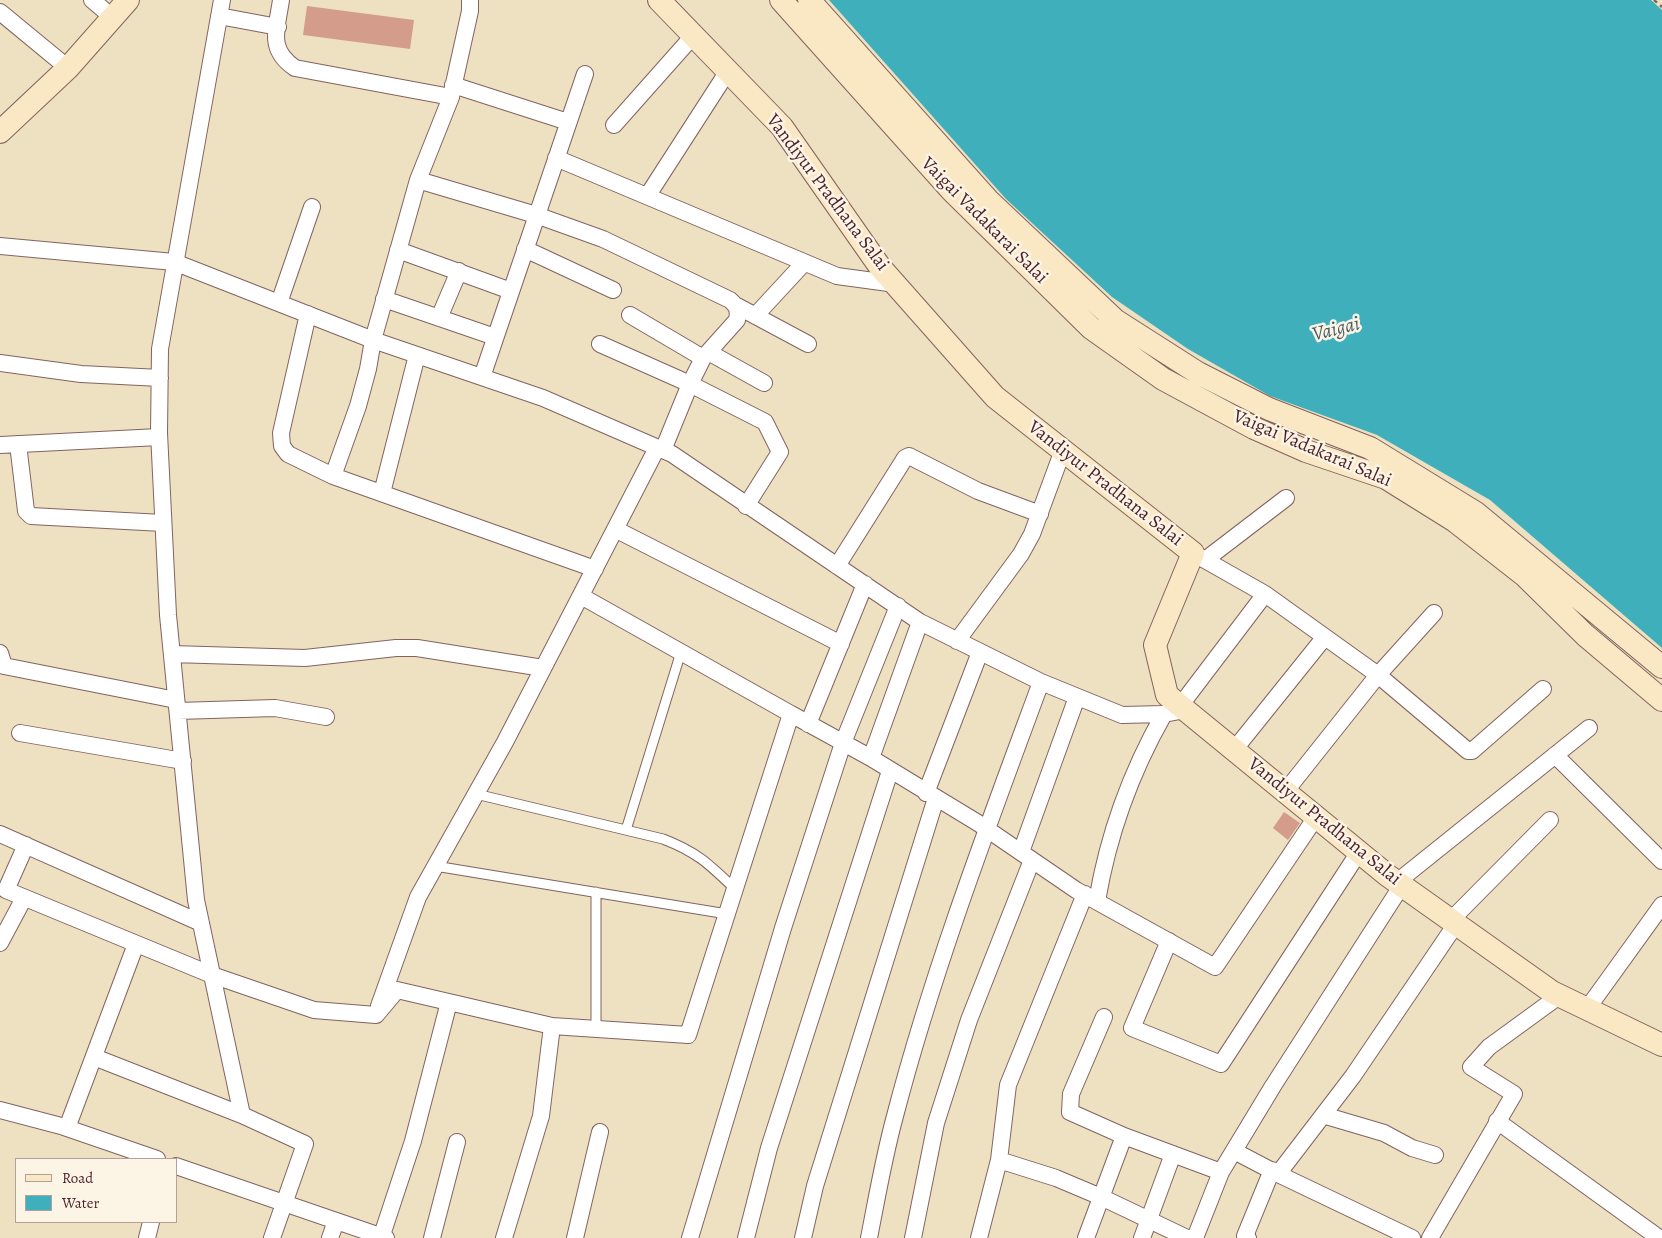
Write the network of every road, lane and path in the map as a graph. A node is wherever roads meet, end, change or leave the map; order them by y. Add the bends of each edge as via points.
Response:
1 (92, 0) edge
2 (128, 0) edge
3 (222, 0) edge
4 (281, 0) edge
5 (470, 0) edge
6 (659, 0) edge
7 (781, 0) edge
8 (809, 0) edge
9 (1654, 0) edge
10 (1662, 7) edge
11 (0, 12) edge
12 (219, 16) junction
13 (112, 17) junction
14 (278, 27) junction
15 (694, 36) junction
16 (68, 68) junction
17 (728, 71) junction
18 (585, 74) dead end
19 (452, 91) junction
20 (3, 122) edge
21 (568, 122) junction
22 (614, 125) dead end
23 (556, 158) junction
24 (418, 180) junction
25 (648, 195) junction
26 (312, 207) dead end
27 (536, 215) junction
28 (0, 246) edge
29 (525, 249) junction
30 (398, 250) junction
31 (174, 262) junction
32 (804, 263) junction
33 (459, 271) junction
34 (896, 284) junction
35 (511, 290) junction
36 (613, 290) dead end
37 (384, 299) junction
38 (279, 303) junction
39 (737, 306) junction
40 (308, 314) junction
41 (630, 315) dead end
42 (755, 316) junction
43 (439, 318) junction
44 (495, 337) junction
45 (372, 340) junction
46 (600, 344) dead end
47 (808, 344) dead end
48 (417, 355) junction
49 (707, 356) junction
50 (0, 363) edge
51 (482, 377) junction
52 (160, 378) junction
53 (764, 383) dead end
54 (690, 384) junction
55 (159, 437) junction
56 (18, 444) junction
57 (0, 445) edge
58 (660, 449) junction
59 (1063, 450) junction
60 (333, 476) junction
61 (382, 493) junction
62 (1286, 498) dead end
63 (746, 506) junction
64 (1040, 514) junction
65 (164, 523) junction
66 (615, 529) junction
67 (1199, 556) junction
68 (838, 566) junction
69 (594, 569) junction
70 (865, 584) junction
71 (1265, 594) junction
72 (581, 596) junction
73 (898, 606) junction
74 (1434, 613) dead end
75 (920, 622) junction
76 (1324, 638) junction
77 (957, 641) junction
78 (841, 644) junction
79 (680, 652) junction
80 (980, 652) junction
81 (0, 653) edge
82 (172, 654) junction
83 (1662, 667) edge
84 (543, 668) junction
85 (1378, 675) junction
86 (1041, 682) junction
87 (1543, 689) dead end
88 (1077, 697) junction
89 (1662, 700) edge
90 (177, 705) junction
91 (1176, 710) junction
92 (791, 714) junction
93 (326, 717) dead end
94 (808, 724) junction
95 (1589, 728) dead end
96 (20, 733) dead end
97 (843, 743) junction
98 (1234, 750) junction
99 (1555, 755) junction
100 (871, 758) junction
101 (183, 761) junction
102 (890, 771) junction
103 (1285, 792) junction
104 (476, 794) junction
105 (931, 796) junction
106 (1316, 816) junction
107 (1550, 820) dead end
108 (626, 830) junction
109 (987, 830) junction
110 (0, 834) edge
111 (26, 845) junction
112 (1359, 852) junction
113 (1026, 856) junction
114 (1662, 861) edge
115 (435, 866) junction
116 (1400, 884) junction
117 (735, 888) junction
118 (3, 889) edge
119 (596, 892) junction
120 (24, 898) junction
121 (1091, 898) junction
122 (1662, 905) edge
123 (727, 914) junction
124 (201, 922) junction
125 (1453, 922) junction
126 (1169, 941) junction
127 (0, 943) edge
128 (136, 944) junction
129 (212, 975) junction
130 (1559, 996) junction
131 (449, 1002) junction
132 (1586, 1009) junction
133 (376, 1015) junction
134 (1104, 1017) dead end
135 (552, 1026) junction
136 (596, 1029) junction
137 (1662, 1044) edge
138 (94, 1057) junction
139 (0, 1110) edge
140 (242, 1115) junction
141 (1323, 1115) junction
142 (1497, 1120) junction
143 (67, 1128) junction
144 (600, 1132) dead end
145 (1124, 1136) junction
146 (457, 1142) dead end
147 (1234, 1151) junction
148 (1173, 1154) junction
149 (1435, 1155) dead end
150 (154, 1158) edge
151 (999, 1160) junction
152 (178, 1167) edge
153 (1221, 1172) junction
154 (1275, 1172) junction
155 (1101, 1196) junction
156 (282, 1203) junction
157 (1148, 1219) junction
158 (336, 1221) junction
159 (151, 1223) edge
160 (147, 1238) edge
161 (272, 1238) edge
162 (330, 1238) edge
163 (383, 1238) edge
164 (432, 1238) edge
165 (504, 1238) edge
166 (575, 1238) edge
167 (690, 1238) edge
168 (746, 1238) edge
169 (803, 1238) edge
170 (869, 1238) edge
171 (913, 1238) edge
172 (979, 1238) edge
173 (1086, 1238) edge
174 (1142, 1238) edge
175 (1188, 1238) edge
176 (1195, 1238) edge
177 (1248, 1238) edge
178 (1412, 1238) edge
179 (1430, 1238) edge
180 (1659, 1238) edge

1 - 13 street
2 - 13 street
3 - 12 street
4 - 14 street
5 - 19 street
6 - 15 street, Vandiyur Pradhana Salai
7 - 89 street, Vaigai Vadakarai Salai via 952,192 1091,328 1163,379 1246,424 1306,451 1386,478 1454,521 1524,575 1585,635
8 - 83 street, Vaigai Vadakarai Salai via 989,200 1115,320 1198,373 1269,409 1370,448 1476,513
9 - 10 path
11 - 16 street
12 - 14 street
12 - 31 street
13 - 16 street
14 - 19 street via 278,52 295,68
15 - 17 street, Vandiyur Pradhana Salai
15 - 22 street
16 - 20 street
17 - 25 street
17 - 34 street, Vandiyur Pradhana Salai via 782,127
18 - 21 street
19 - 21 street
19 - 24 street
21 - 23 street
23 - 25 street
23 - 27 street
24 - 27 street
24 - 30 street
25 - 32 street
26 - 38 street
27 - 29 street
27 - 39 street via 603,239
28 - 31 street
29 - 35 street
29 - 36 street
30 - 33 street
30 - 37 street
31 - 38 street
31 - 52 street via 160,349
32 - 34 street via 837,276
32 - 42 street
33 - 35 street
33 - 43 street
34 - 59 street, Vandiyur Pradhana Salai via 996,397
35 - 44 street
37 - 43 street
37 - 45 street
38 - 40 street
39 - 42 street
39 - 49 street via 737,320
40 - 45 street
40 - 60 street via 281,433 282,446 288,454
41 - 49 street
42 - 47 street
43 - 44 street
44 - 51 street
45 - 48 street
45 - 60 street via 358,406
46 - 54 street
48 - 51 street
48 - 61 street
49 - 53 street
49 - 54 street
50 - 52 street via 81,374
51 - 58 street via 543,398
52 - 55 street
54 - 58 street
54 - 63 street via 765,422 780,452
55 - 56 street
55 - 65 street
56 - 57 street
56 - 65 street via 26,511 31,516
58 - 63 street
58 - 66 street
59 - 64 street
59 - 67 street, Vandiyur Pradhana Salai
60 - 61 street
61 - 69 street
62 - 67 street
63 - 68 street
64 - 68 street via 978,491 910,456 905,458
64 - 77 street via 1021,554
65 - 82 street
66 - 69 street
66 - 78 street
67 - 71 street
67 - 91 street, Vandiyur Pradhana Salai via 1155,645 1167,695
68 - 70 street
69 - 72 street
70 - 73 street
70 - 78 street
71 - 76 street
71 - 91 street
72 - 79 street
72 - 84 street
73 - 75 street
73 - 97 street
74 - 85 street
75 - 77 street
75 - 100 street
76 - 85 street
76 - 98 street
77 - 80 street
78 - 94 street
79 - 92 street
79 - 108 lane
80 - 86 street
80 - 105 street
81 - 90 street via 4,666
82 - 84 street via 305,658 417,648
82 - 90 street
84 - 104 street
85 - 87 street via 1468,751 1472,751
85 - 103 street
86 - 88 street
86 - 109 street
88 - 91 street via 1122,715
88 - 113 street
90 - 93 street via 275,708
90 - 101 street
91 - 98 street, Vandiyur Pradhana Salai
91 - 121 street via 1150,738
92 - 94 street
92 - 117 street
94 - 97 street
95 - 99 street
96 - 101 street
97 - 100 street
97 - 167 street via 783,928
98 - 103 street, Vandiyur Pradhana Salai
99 - 114 street
99 - 116 street
100 - 102 street
101 - 124 street via 196,900
102 - 105 street
102 - 168 street via 769,1148
103 - 106 street, Vandiyur Pradhana Salai
104 - 108 lane
104 - 115 street
105 - 109 street
105 - 169 street via 815,1186
106 - 112 street, Vandiyur Pradhana Salai
106 - 126 street via 1215,967
107 - 125 street
108 - 117 lane via 685,848 704,859
109 - 113 street
109 - 170 street via 920,1028 894,1117
110 - 111 street
111 - 118 street
111 - 124 street
112 - 116 street, Vandiyur Pradhana Salai
112 - 126 street via 1220,1064 1132,1028
113 - 121 street
113 - 171 street via 936,1123
115 - 119 lane
115 - 133 street via 418,897
116 - 125 street, Vandiyur Pradhana Salai
116 - 147 street
117 - 123 street
118 - 120 street
119 - 123 lane
119 - 136 lane
120 - 127 street
120 - 128 street
121 - 126 street
121 - 151 street via 1008,1085
122 - 132 street
123 - 136 street via 688,1035
124 - 129 street
125 - 130 street, Vandiyur Pradhana Salai
125 - 141 street via 1353,1076
128 - 129 street
128 - 138 street
129 - 133 street via 314,1010
129 - 140 street
130 - 132 street, Vandiyur Pradhana Salai
130 - 142 street via 1489,1047 1471,1067 1514,1094
131 - 133 street via 398,990
131 - 135 street
131 - 163 street via 413,1142
132 - 137 street, Vandiyur Pradhana Salai
134 - 145 street via 1071,1094 1070,1112
135 - 136 street
135 - 165 street via 541,1116
138 - 140 street
138 - 143 street
139 - 143 street
140 - 156 street via 304,1144
141 - 149 street via 1384,1133 1412,1148
141 - 154 street
142 - 179 street
142 - 180 street
143 - 150 street
144 - 166 street
145 - 148 street
145 - 155 street
146 - 164 street
147 - 153 street
147 - 154 street
148 - 153 street
148 - 157 street
151 - 155 street
151 - 172 street
152 - 156 street
153 - 176 street
154 - 177 street via 1244,1236
154 - 178 street
155 - 157 street
155 - 173 street
156 - 158 street
156 - 161 street
157 - 174 street
157 - 175 street
158 - 162 street
158 - 163 street
159 - 160 street

